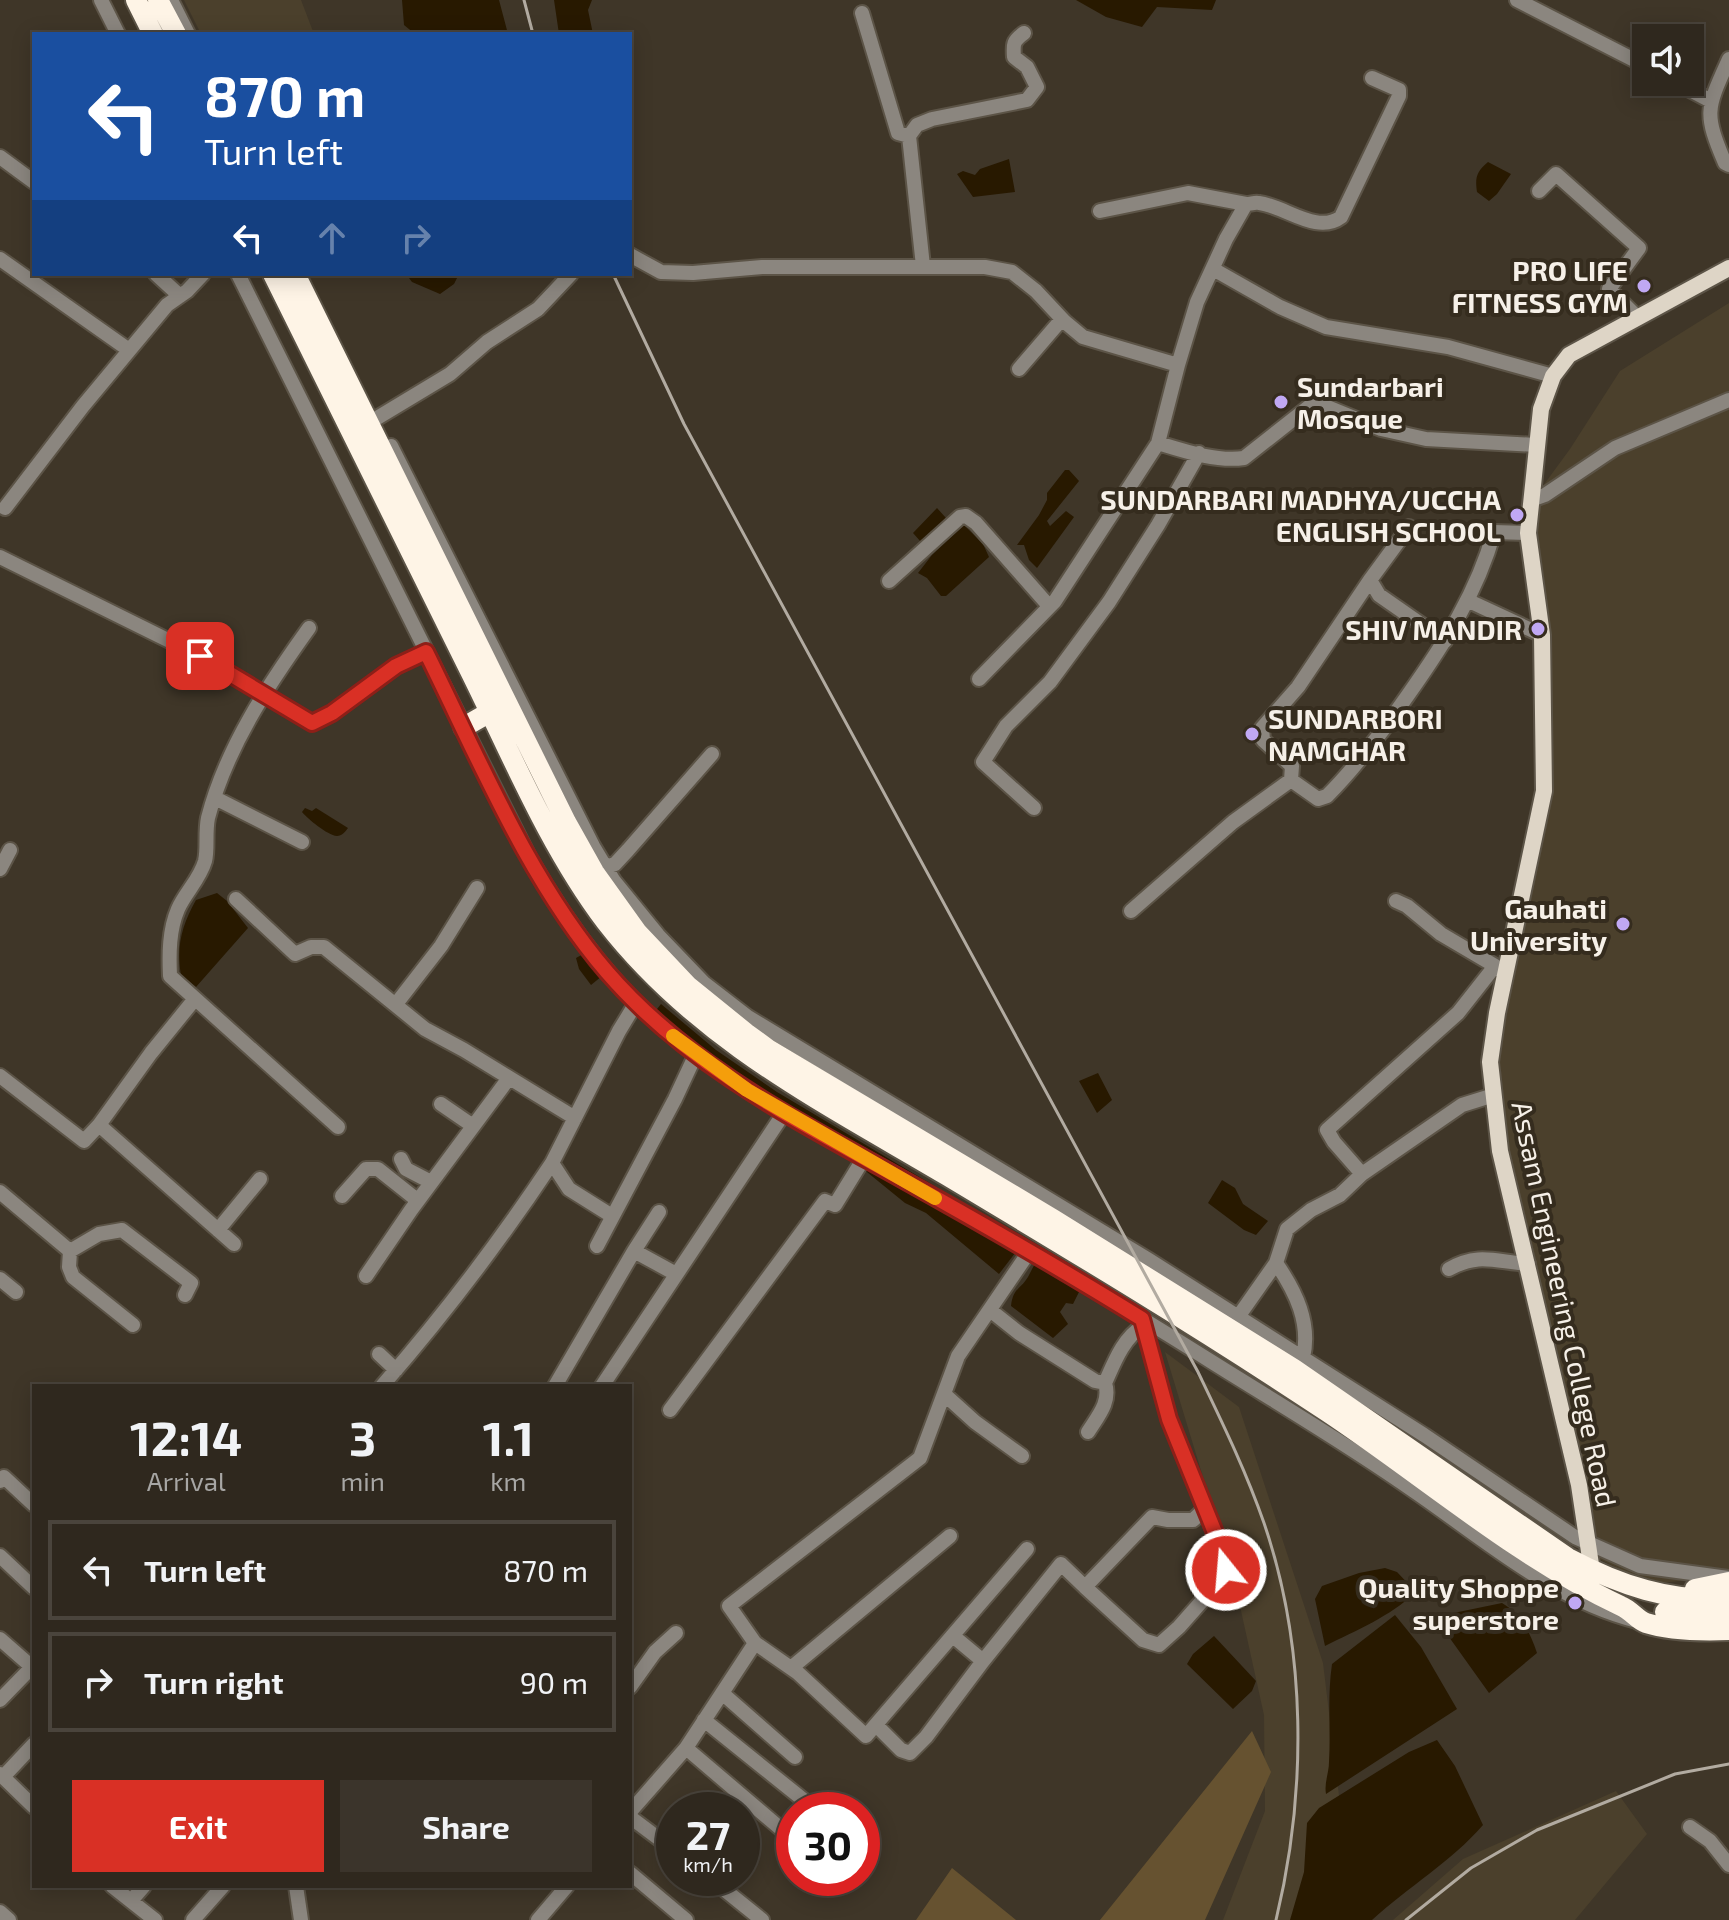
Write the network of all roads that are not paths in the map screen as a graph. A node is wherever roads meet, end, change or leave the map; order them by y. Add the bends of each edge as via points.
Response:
1 (101, 0) edge
2 (136, 0) edge
3 (158, 0) edge
4 (171, 0) edge
5 (1517, 0) edge
6 (862, 13) dead end
7 (117, 32) edge
8 (152, 32) edge
9 (175, 32) edge
10 (187, 32) edge
11 (1024, 33) dead end
12 (1632, 59) edge
13 (1729, 59) edge
14 (1372, 78) dead end
15 (1702, 96) edge
16 (1711, 101) junction
17 (909, 136) junction
18 (0, 157) edge
19 (1729, 165) edge
20 (32, 181) edge
21 (1539, 191) dead end
22 (1246, 204) junction
23 (1100, 211) dead end
24 (632, 256) edge
25 (0, 259) edge
26 (923, 266) junction
27 (1729, 268) edge
28 (1213, 269) junction
29 (158, 276) edge
30 (201, 276) edge
31 (239, 276) edge
32 (274, 276) edge
33 (296, 276) edge
34 (307, 276) edge
35 (569, 276) edge
36 (180, 296) junction
37 (1638, 318) junction
38 (1062, 319) junction
39 (129, 350) junction
40 (1178, 365) junction
41 (1019, 369) dead end
42 (1553, 376) junction
43 (1729, 400) edge
44 (377, 418) junction
45 (1158, 443) junction
46 (1536, 445) junction
47 (1199, 453) junction
48 (1531, 500) junction
49 (5, 508) dead end
50 (1409, 527) dead end
51 (1528, 533) junction
52 (0, 557) edge
53 (1370, 580) junction
54 (889, 581) dead end
55 (1469, 601) junction
56 (1049, 606) junction
57 (309, 628) dead end
58 (1542, 635) junction
59 (1445, 641) junction
60 (426, 652) junction
61 (979, 679) dead end
62 (263, 696) junction
63 (490, 712) junction
64 (464, 727) junction
65 (712, 754) dead end
66 (1291, 780) junction
67 (215, 798) junction
68 (1034, 808) dead end
69 (302, 842) dead end
70 (10, 850) dead end
71 (606, 867) junction
72 (0, 869) edge
73 (477, 888) dead end
74 (236, 899) dead end
75 (1396, 901) dead end
76 (1131, 911) dead end
77 (1501, 969) junction
78 (194, 1000) junction
79 (636, 1003) junction
80 (396, 1004) junction
81 (696, 1054) junction
82 (0, 1076) edge
83 (509, 1078) junction
84 (1494, 1095) junction
85 (441, 1104) dead end
86 (784, 1113) junction
87 (575, 1118) junction
88 (99, 1125) junction
89 (473, 1126) junction
90 (338, 1127) dead end
91 (864, 1158) junction
92 (401, 1159) dead end
93 (552, 1163) junction
94 (1362, 1174) junction
95 (260, 1179) dead end
96 (431, 1182) junction
97 (0, 1192) edge
98 (342, 1196) dead end
99 (417, 1200) junction
100 (659, 1212) dead end
101 (612, 1216) junction
102 (218, 1230) junction
103 (234, 1244) dead end
104 (597, 1246) dead end
105 (70, 1251) junction
106 (634, 1251) junction
107 (1029, 1252) junction
108 (1276, 1263) junction
109 (1528, 1264) junction
110 (1449, 1269) dead end
111 (676, 1274) junction
112 (366, 1276) dead end
113 (0, 1279) edge
114 (16, 1292) dead end
115 (185, 1295) dead end
116 (990, 1310) junction
117 (1238, 1317) junction
118 (1142, 1322) junction
119 (133, 1325) dead end
120 (379, 1354) dead end
121 (1303, 1358) junction
122 (396, 1370) junction
123 (1105, 1383) junction
124 (384, 1384) edge
125 (556, 1384) edge
126 (603, 1384) edge
127 (944, 1394) junction
128 (670, 1410) dead end
129 (1088, 1432) dead end
130 (1022, 1456) dead end
131 (0, 1481) edge
132 (32, 1503) edge
133 (1205, 1509) junction
134 (950, 1536) dead end
135 (1587, 1543) junction
136 (1027, 1549) dead end
137 (0, 1556) edge
138 (1592, 1571) junction
139 (1729, 1580) edge
140 (32, 1586) edge
141 (1085, 1587) junction
142 (1663, 1595) junction
143 (1597, 1596) junction
144 (1729, 1598) edge
145 (1729, 1614) edge
146 (1635, 1615) junction
147 (1729, 1630) edge
148 (676, 1633) dead end
149 (953, 1636) junction
150 (0, 1639) edge
151 (755, 1643) junction
152 (983, 1661) junction
153 (32, 1665) edge
154 (32, 1667) edge
155 (791, 1668) junction
156 (632, 1684) edge
157 (722, 1693) junction
158 (0, 1700) edge
159 (708, 1723) junction
160 (876, 1725) junction
161 (32, 1746) edge
162 (690, 1752) junction
163 (795, 1757) dead end
164 (2, 1775) edge
165 (794, 1792) edge
166 (32, 1805) edge
167 (632, 1812) edge
168 (632, 1816) edge
169 (776, 1825) edge
170 (1690, 1827) dead end
171 (656, 1835) edge
172 (1729, 1865) edge
173 (632, 1875) edge
174 (114, 1888) edge
175 (144, 1888) edge
176 (221, 1888) edge
177 (296, 1888) edge
178 (565, 1888) edge
179 (732, 1896) edge
180 (0, 1912) edge
181 (141, 1913) edge
182 (9, 1920) edge
183 (193, 1920) edge
184 (301, 1920) edge
185 (538, 1920) edge
186 (686, 1920) edge
187 (762, 1920) edge

1 - 7 street
2 - 8 highway
3 - 9 highway
4 - 10 street
5 - 12 street
6 - 17 street via 898,133
11 - 17 street via 1013,45 1014,57 1027,67 1037,87 1027,100 932,119 917,125
13 - 16 street
14 - 22 street via 1399,90 1399,96 1341,217 1328,223
15 - 16 street
16 - 19 street via 1710,129
17 - 26 street
18 - 20 street
21 - 37 street via 1556,174 1639,248 1609,289
22 - 23 street via 1188,193
22 - 28 street
24 - 26 street via 661,272
25 - 39 street
26 - 38 street via 1012,272
27 - 37 main road, Assam Engineering College Road
28 - 40 street
28 - 42 street via 1326,327 1448,347
29 - 36 street
30 - 36 street
31 - 60 street
32 - 63 highway
33 - 138 highway via 566,822 618,908 688,986 768,1049 1294,1369
34 - 44 street
35 - 44 street via 538,309 450,374
36 - 39 street
37 - 42 main road, Assam Engineering College Road via 1569,355
38 - 40 street via 1083,337
38 - 41 street
39 - 49 street
40 - 45 street
42 - 46 main road, Assam Engineering College Road
43 - 48 street via 1615,448
44 - 71 street
45 - 47 street
45 - 56 street
46 - 47 street via 1426,439 1381,429 1315,402 1244,458
46 - 48 main road, Assam Engineering College Road
47 - 68 street via 1109,602 1050,682 1006,726 983,762
48 - 51 main road, Assam Engineering College Road
50 - 53 street
51 - 55 street via 1494,532
51 - 58 main road, Assam Engineering College Road
52 - 62 street via 200,656
53 - 59 street via 1379,595
53 - 66 street via 1298,687 1262,728 1263,740 1292,766
54 - 56 street via 966,516
55 - 58 street
55 - 59 street
56 - 61 street
57 - 62 street
58 - 77 main road, Assam Engineering College Road via 1544,791
59 - 66 street via 1368,752 1327,796 1318,799
60 - 62 street via 312,723
60 - 64 street
62 - 67 street via 235,745
63 - 64 highway
63 - 143 highway via 591,901 656,977 713,1029 799,1090 1267,1373
64 - 79 street via 553,900
65 - 71 street via 615,864
66 - 76 street via 1233,822
67 - 69 street
67 - 78 street via 204,841 205,860 178,910 169,946 170,976
70 - 72 street
71 - 117 street via 658,935 704,983 748,1017
73 - 80 street
74 - 80 street via 295,954 324,947
75 - 77 street
77 - 84 main road, Assam Engineering College Road via 1490,1062
77 - 94 street via 1327,1130
78 - 88 street
78 - 90 street
79 - 81 street
79 - 87 street
80 - 83 street via 425,1029
81 - 86 street
81 - 101 street
82 - 88 street via 84,1141
83 - 87 street
83 - 89 street
84 - 94 street via 1462,1105
84 - 109 main road, Assam Engineering College Road via 1500,1151
85 - 89 street
86 - 91 street
86 - 111 street
87 - 93 street
88 - 102 street
89 - 96 street
91 - 107 street
91 - 128 street via 835,1205 825,1201
92 - 96 street via 406,1169
93 - 101 street via 569,1189
93 - 122 street via 509,1228
94 - 108 street via 1287,1229
95 - 102 street
96 - 99 street
97 - 105 street
98 - 99 street via 366,1169 378,1169
99 - 112 street
100 - 106 street
101 - 104 street
102 - 103 street
105 - 115 street via 99,1234 122,1230 191,1283
105 - 119 street via 73,1277
106 - 111 street
106 - 125 street
107 - 116 street
107 - 118 street
108 - 117 street
108 - 121 street via 1306,1328
109 - 110 street via 1480,1258
109 - 135 main road, Assam Engineering College Road via 1579,1485
111 - 126 street
113 - 114 street
116 - 123 street
116 - 127 street via 958,1356
117 - 121 street
118 - 123 street
118 - 133 street via 1169,1419
118 - 146 street via 1410,1488 1513,1561 1613,1615
120 - 122 street
121 - 135 street
122 - 124 street
123 - 129 street via 1109,1394
127 - 130 street
127 - 151 street via 920,1458 729,1606
131 - 132 street via 4,1477
133 - 141 street via 1193,1520 1152,1517
133 - 141 street via 1225,1561 1225,1575 1159,1645 1143,1640
134 - 155 street
135 - 138 main road, Assam Engineering College Road
135 - 139 street via 1640,1566
136 - 149 street
137 - 140 street
138 - 142 highway
138 - 143 main road, Assam Engineering College Road
139 - 142 highway
141 - 152 street via 1061,1564
142 - 144 highway
143 - 146 highway
145 - 146 highway
146 - 147 highway via 1706,1631
148 - 156 street
149 - 152 street
149 - 160 street
150 - 153 street
151 - 155 street
151 - 157 street
152 - 160 street via 910,1753
154 - 158 street
155 - 160 street via 866,1736
157 - 159 street
157 - 163 street
159 - 162 street
159 - 165 street
161 - 164 street
162 - 167 street
162 - 169 street
164 - 166 street
168 - 171 street
170 - 172 street
173 - 186 street
174 - 181 street
175 - 181 street
176 - 183 street
177 - 184 street
178 - 185 street
179 - 187 street
180 - 182 street

